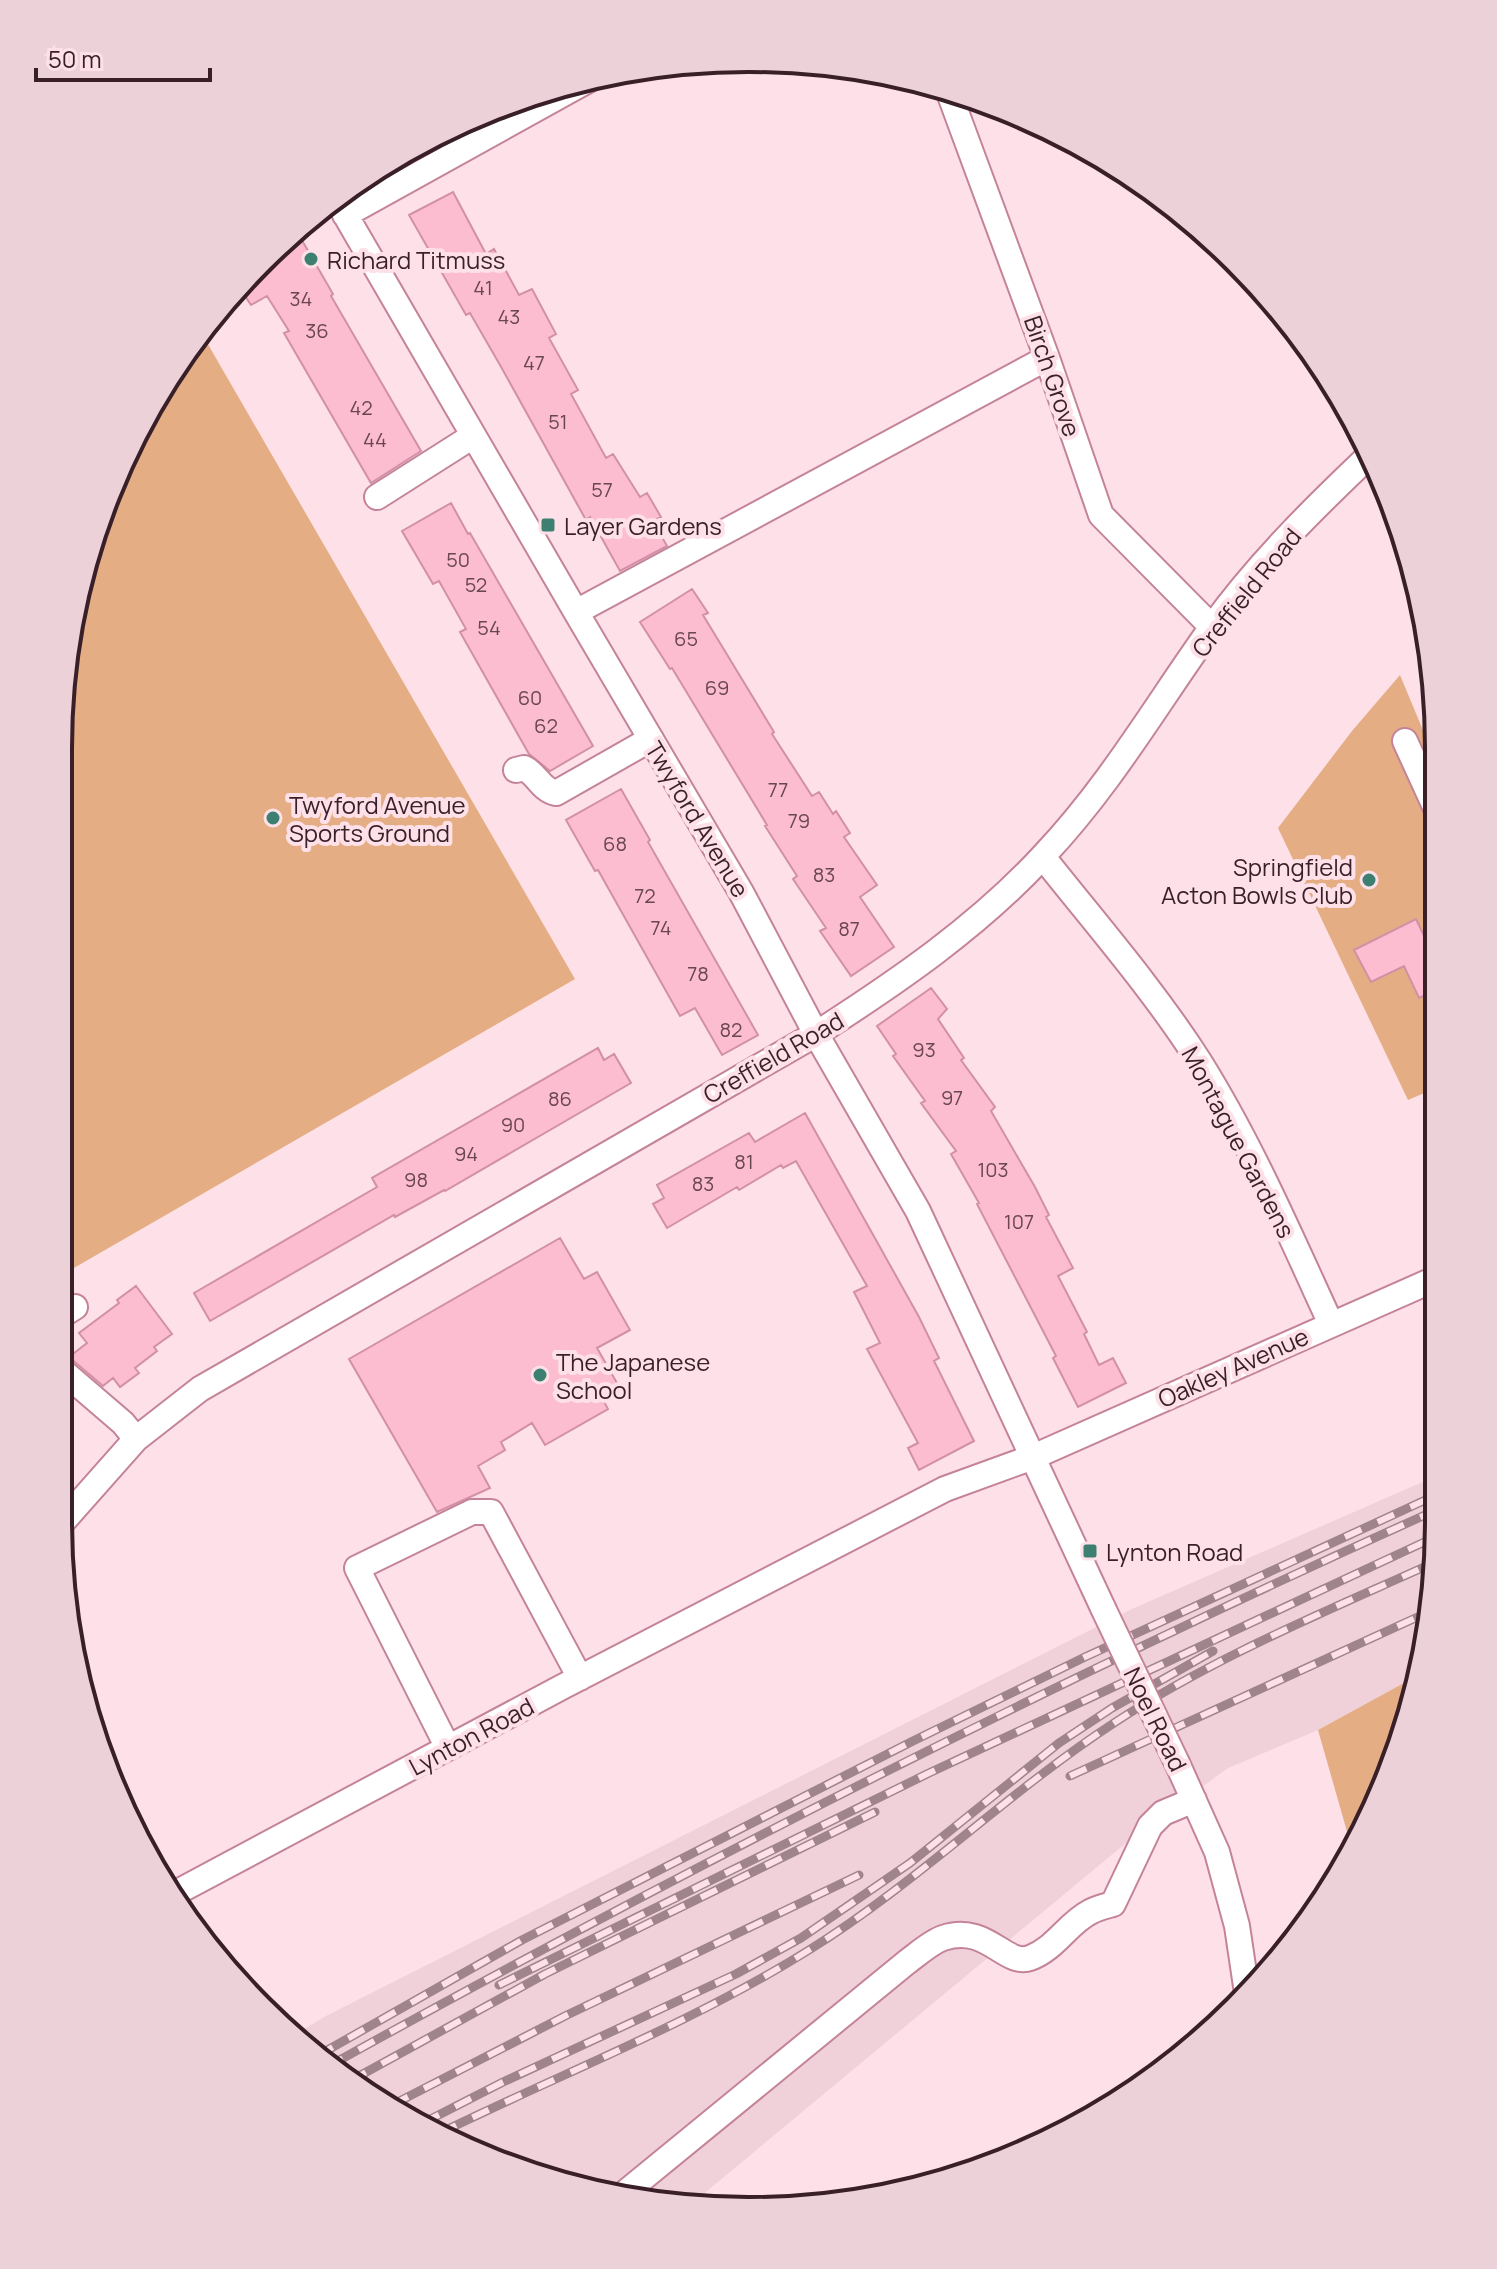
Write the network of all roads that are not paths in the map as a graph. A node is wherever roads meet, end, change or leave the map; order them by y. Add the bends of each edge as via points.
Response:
1 (953, 104) edge
2 (536, 106) edge
3 (358, 197) edge
4 (342, 209) edge
5 (1047, 358) junction
6 (473, 436) junction
7 (1361, 463) edge
8 (377, 497) dead end
9 (576, 612) junction
10 (1212, 627) junction
11 (651, 739) junction
12 (1405, 741) dead end
13 (516, 770) dead end
14 (1425, 785) edge
15 (1043, 857) junction
16 (816, 1034) junction
17 (1425, 1283) edge
18 (1331, 1324) junction
19 (72, 1379) edge
20 (136, 1439) junction
21 (1033, 1457) junction
22 (72, 1511) edge
23 (580, 1678) junction
24 (448, 1748) junction
25 (1194, 1800) junction
26 (182, 1890) edge
27 (1245, 1980) edge
28 (633, 2187) edge

1 - 5 street, Birch Grove
2 - 3 street
4 - 6 street, Twyford Avenue
5 - 9 street
5 - 10 street, Birch Grove via 1101,515
6 - 8 street
6 - 9 street, Twyford Avenue
7 - 10 street, Creffield Road via 1244,585
9 - 11 street, Twyford Avenue
10 - 15 street, Creffield Road via 1130,750
11 - 13 street via 556,793 531,771
11 - 16 street, Twyford Avenue
12 - 14 street
15 - 16 street, Creffield Road via 977,919 879,994
15 - 18 street, Montague Gardens via 1173,1023 1219,1094
16 - 20 street, Creffield Road via 200,1389
16 - 21 street, Twyford Avenue via 918,1211
17 - 18 street, Oakley Avenue
18 - 21 street, Oakley Avenue
19 - 20 street
20 - 22 street, Creffield Road
21 - 23 street, Lynton Road via 945,1489
21 - 25 street, Noel Road, bridge
23 - 24 street, Lynton Road
23 - 24 street via 491,1512 472,1512 357,1568
24 - 26 street, Lynton Road
25 - 27 street, Noel Road via 1217,1852
25 - 28 street via 1163,1813 1150,1826 1113,1904 1088,1913 1053,1945 1028,1959 1010,1957 967,1933 942,1938

